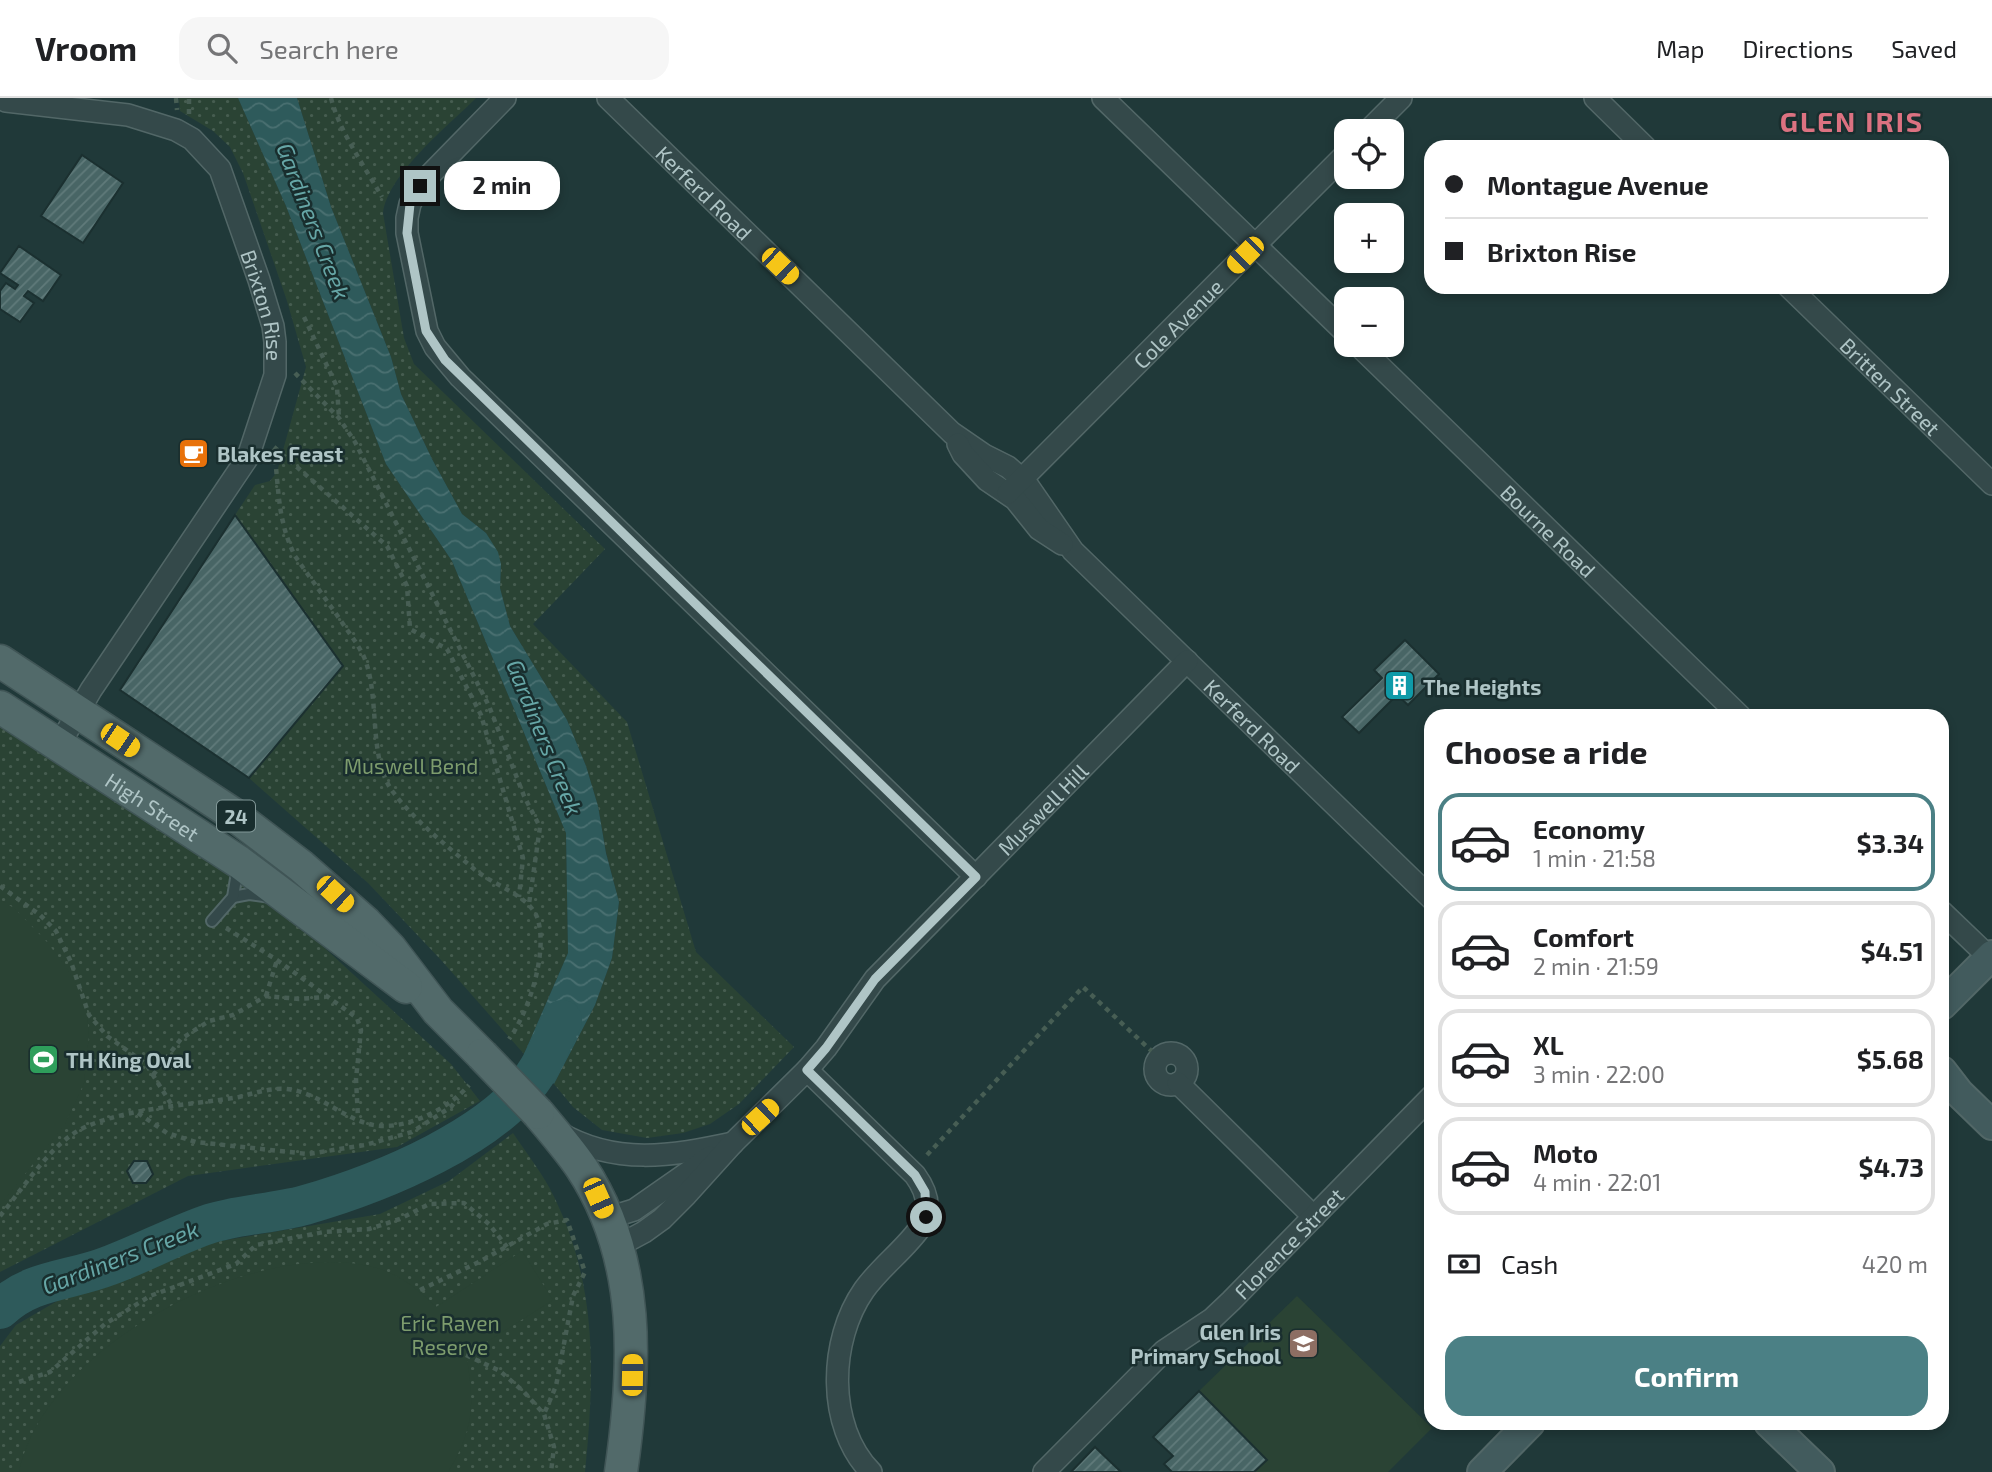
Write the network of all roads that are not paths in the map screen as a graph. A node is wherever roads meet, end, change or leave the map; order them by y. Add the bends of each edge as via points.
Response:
1 (505, 98) edge
2 (608, 98) edge
3 (1103, 98) edge
4 (1401, 98) edge
5 (1595, 98) edge
6 (6, 102) dead end
7 (1380, 119) edge
8 (1638, 140) edge
9 (1334, 166) edge
10 (1255, 246) junction
11 (1796, 294) edge
12 (1334, 322) edge
13 (1370, 357) edge
14 (1992, 484) edge
15 (1015, 486) junction
16 (0, 661) edge
17 (1186, 661) junction
18 (0, 706) edge
19 (1733, 709) edge
20 (78, 712) junction
21 (59, 745) junction
22 (239, 862) junction
23 (976, 877) junction
24 (1424, 890) edge
25 (233, 897) junction
26 (290, 900) junction
27 (1949, 918) edge
28 (212, 921) dead end
29 (1991, 956) edge
30 (1949, 998) edge
31 (438, 1011) junction
32 (1159, 1058) road end
33 (807, 1070) junction
34 (1949, 1083) edge
35 (1424, 1104) edge
36 (544, 1120) junction
37 (1992, 1125) edge
38 (733, 1143) junction
39 (1314, 1217) junction
40 (613, 1232) junction
41 (1523, 1430) edge
42 (1776, 1430) edge
43 (621, 1472) edge
44 (871, 1472) edge
45 (1044, 1472) edge
46 (1482, 1472) edge
47 (1820, 1472) edge

1 - 23 street via 429,175 410,204 407,233 424,320 435,347 460,377
2 - 15 street, Kerferd Road via 952,433 987,480
3 - 10 street
4 - 7 street
5 - 8 street
6 - 20 street, Brixton Rise via 128,115 192,139 220,169 259,280 275,342 275,375 248,457
9 - 10 street, Cole Avenue
10 - 12 street
10 - 15 street, Cole Avenue
11 - 14 street, Britten Street
13 - 19 street, Bourne Road
15 - 17 street, Kerferd Road via 1073,551
16 - 20 main road, High Street / 24
17 - 23 street, Muswell Hill
17 - 24 street, Kerferd Road
18 - 21 main road, High Street / 24
20 - 21 street, Brixton Rise
20 - 31 main road, High Street / 24 via 233,814 335,894 382,940
21 - 22 main road, High Street / 24
22 - 25 lane
22 - 26 main road, High Street / 24
23 - 33 street, Muswell Hill via 875,979
25 - 26 lane via 249,894
25 - 28 lane
26 - 31 main road, High Street / 24
27 - 29 street
29 - 30 main road
31 - 36 main road, High Street / 24, bridge
32 - 39 street via 1175,1053 1184,1060 1187,1070 1178,1083
33 - 38 street, Muswell Hill
33 - 44 street via 915,1175 927,1202 926,1217 917,1233 857,1301 844,1336 838,1374 842,1415 851,1444
34 - 37 main road
35 - 39 street, Florence Street
36 - 38 street via 588,1146 640,1156 668,1156
36 - 40 main road, High Street / 24 via 583,1169
38 - 40 street, Muswell Hill via 634,1209
38 - 40 street, Muswell Hill via 662,1219
39 - 45 street, Florence Street via 1212,1318 1164,1351
40 - 43 main road, High Street / 24 via 627,1284 633,1349
41 - 46 main road
42 - 47 main road

